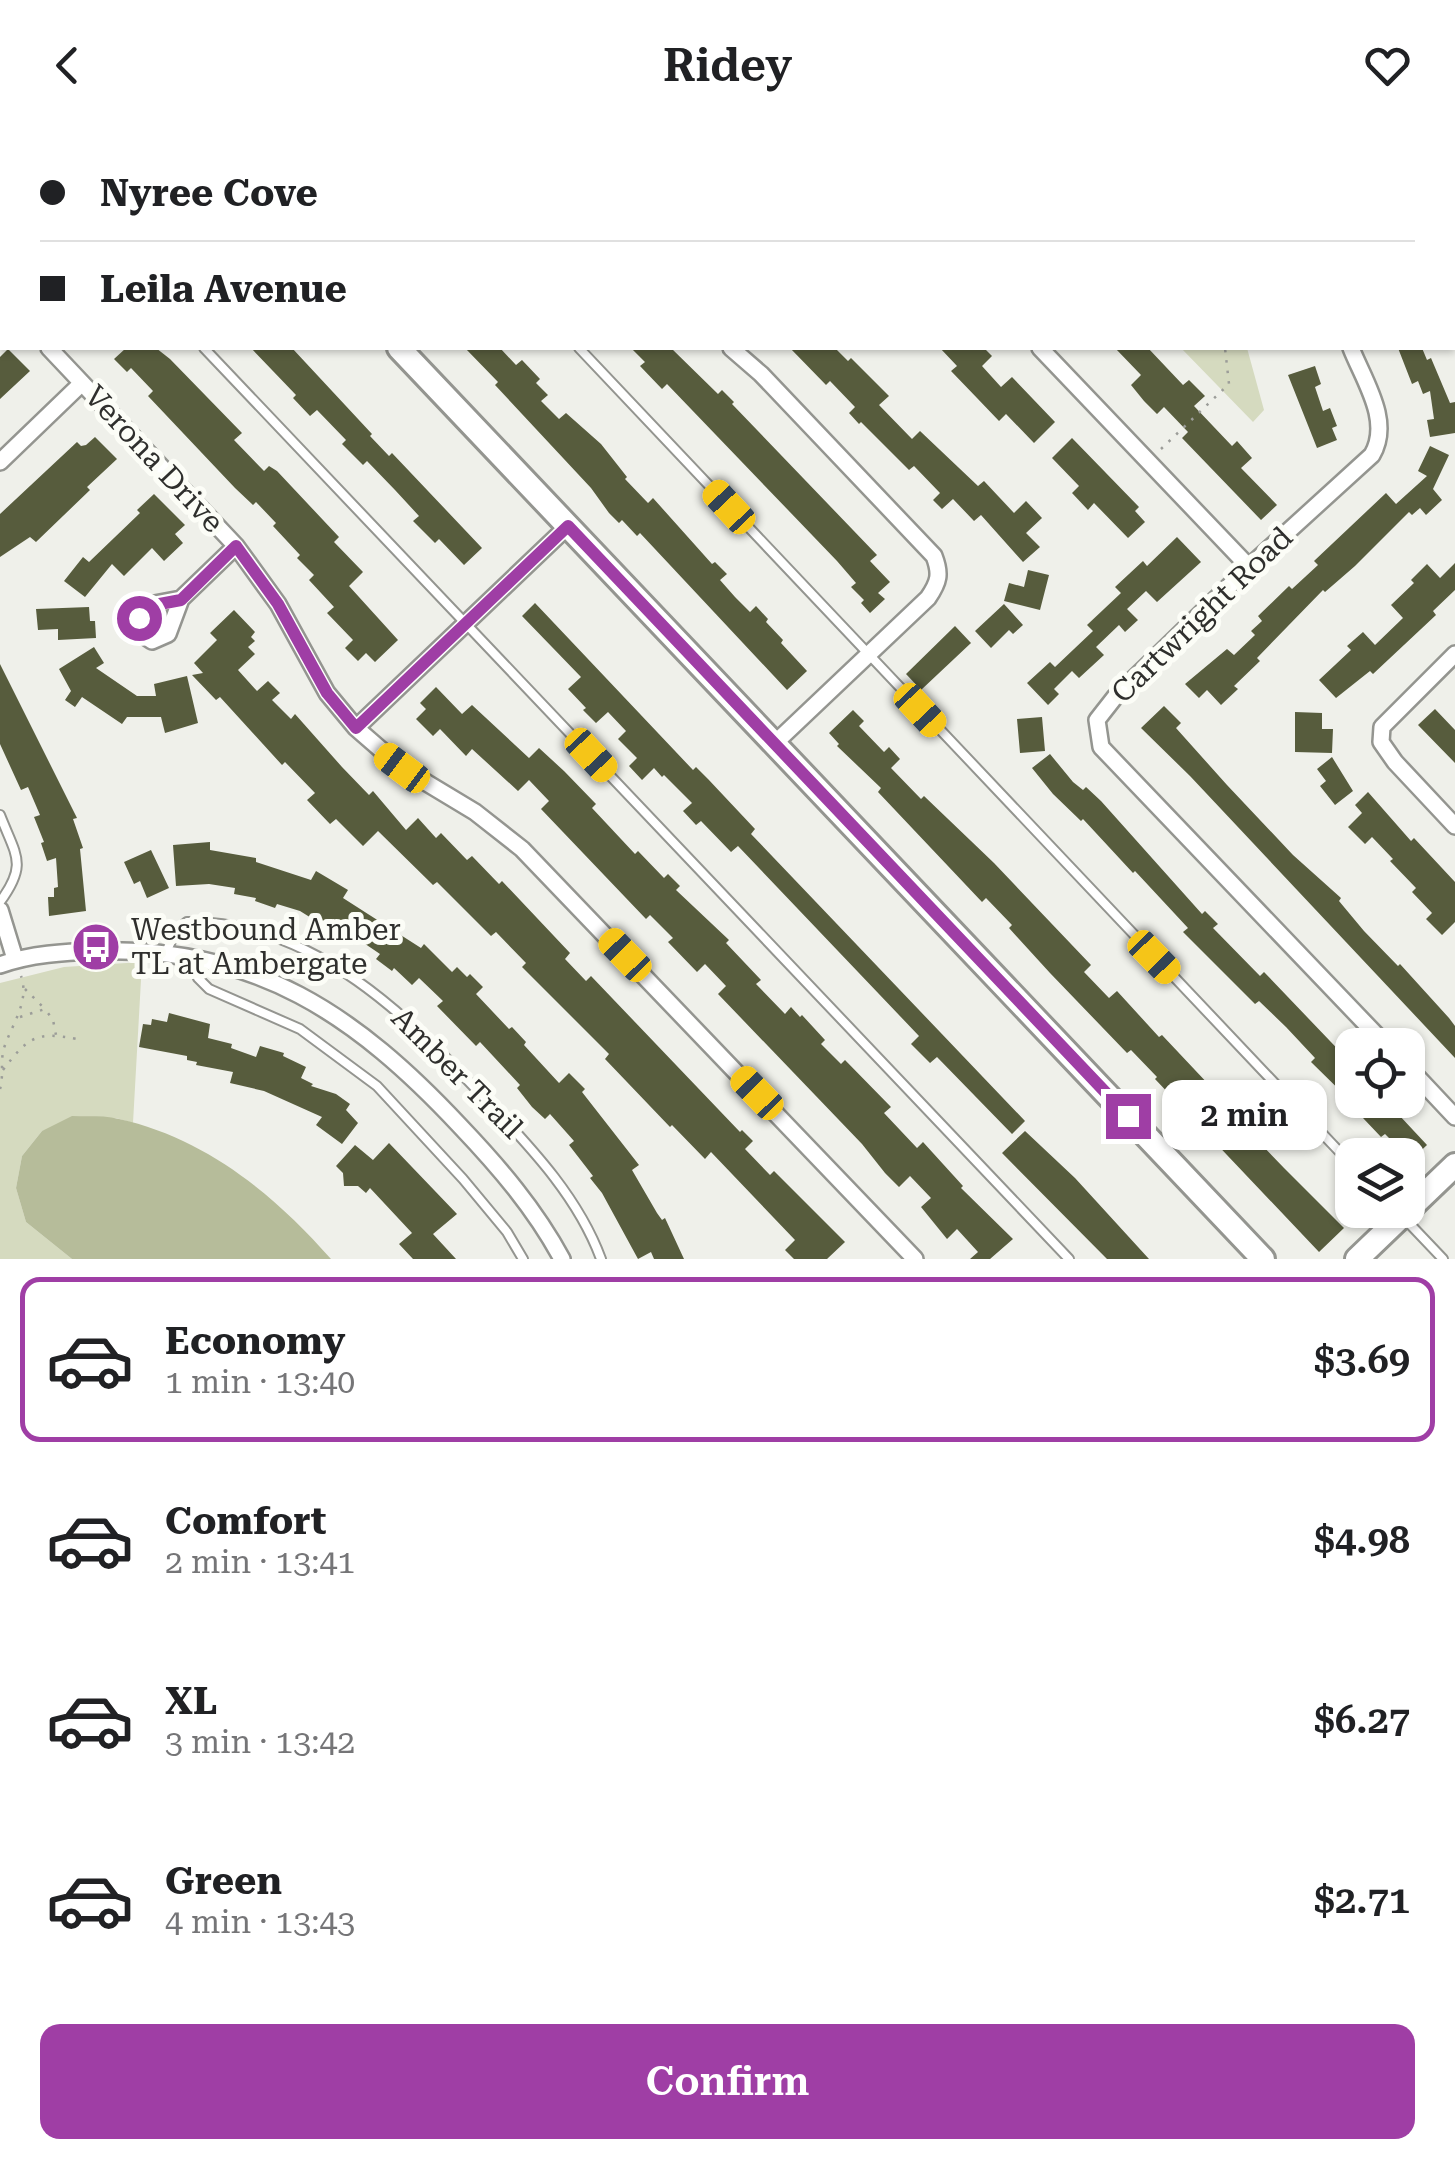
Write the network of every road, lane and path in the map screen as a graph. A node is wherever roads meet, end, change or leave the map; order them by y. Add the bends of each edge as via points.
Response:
1 (51, 350) edge
2 (206, 350) edge
3 (401, 350) edge
4 (581, 350) edge
5 (734, 350) edge
6 (1042, 350) edge
7 (1226, 350) edge
8 (1352, 350) edge
9 (82, 383) junction
10 (1149, 460) junction
11 (0, 462) edge
12 (568, 526) junction
13 (236, 546) junction
14 (1249, 567) junction
15 (181, 600) dead end
16 (464, 621) junction
17 (1455, 654) edge
18 (868, 655) junction
19 (356, 728) junction
20 (774, 744) junction
21 (0, 815) edge
22 (1455, 826) edge
23 (0, 902) edge
24 (0, 910) edge
25 (166, 952) junction
26 (190, 956) junction
27 (8, 962) edge
28 (24, 989) junction
29 (45, 1010) junction
30 (18, 1018) junction
31 (1370, 1028) edge
32 (56, 1036) junction
33 (77, 1040) dead end
34 (2, 1071) edge
35 (1425, 1085) edge
36 (0, 1089) edge
37 (1455, 1117) edge
38 (1335, 1146) edge
39 (1455, 1165) edge
40 (1425, 1191) edge
41 (1385, 1228) edge
42 (1413, 1228) edge
43 (523, 1259) edge
44 (562, 1259) edge
45 (601, 1259) edge
46 (915, 1259) edge
47 (1069, 1259) edge
48 (1263, 1259) edge
49 (1357, 1259) edge
50 (1443, 1259) edge

1 - 9 street, Verona Drive
2 - 16 lane
3 - 12 street
4 - 18 lane
5 - 18 street via 934,556 938,584
6 - 10 street
7 - 10 path via 1228,384
8 - 14 street, Cartwright Road via 1380,416 1380,441
9 - 11 street
9 - 13 street, Verona Drive
10 - 14 street
12 - 16 street
12 - 20 street
13 - 15 street
13 - 19 street, Verona Drive
14 - 31 street, Cartwright Road via 1104,710 1097,720 1101,747
16 - 19 street
16 - 47 lane
17 - 22 street via 1382,727 1381,742
18 - 20 street
18 - 38 lane
19 - 46 street, Verona Drive via 402,768 522,849
20 - 48 street
21 - 23 lane via 18,878
24 - 27 street
25 - 26 street, Amber Trail
25 - 27 street, Amber Trail via 78,952
25 - 45 lane, Amber Trail via 187,922 232,925 292,945 379,995 536,1153
26 - 43 lane via 209,989 300,1029 376,1086 496,1219
26 - 44 street, Amber Trail via 264,977 376,1043 517,1189
27 - 28 path
28 - 29 path
28 - 30 path
29 - 30 path
29 - 32 path
30 - 34 path
32 - 33 path
32 - 34 path via 26,1042
34 - 36 path
35 - 37 street
39 - 40 street
41 - 49 street
42 - 50 lane

